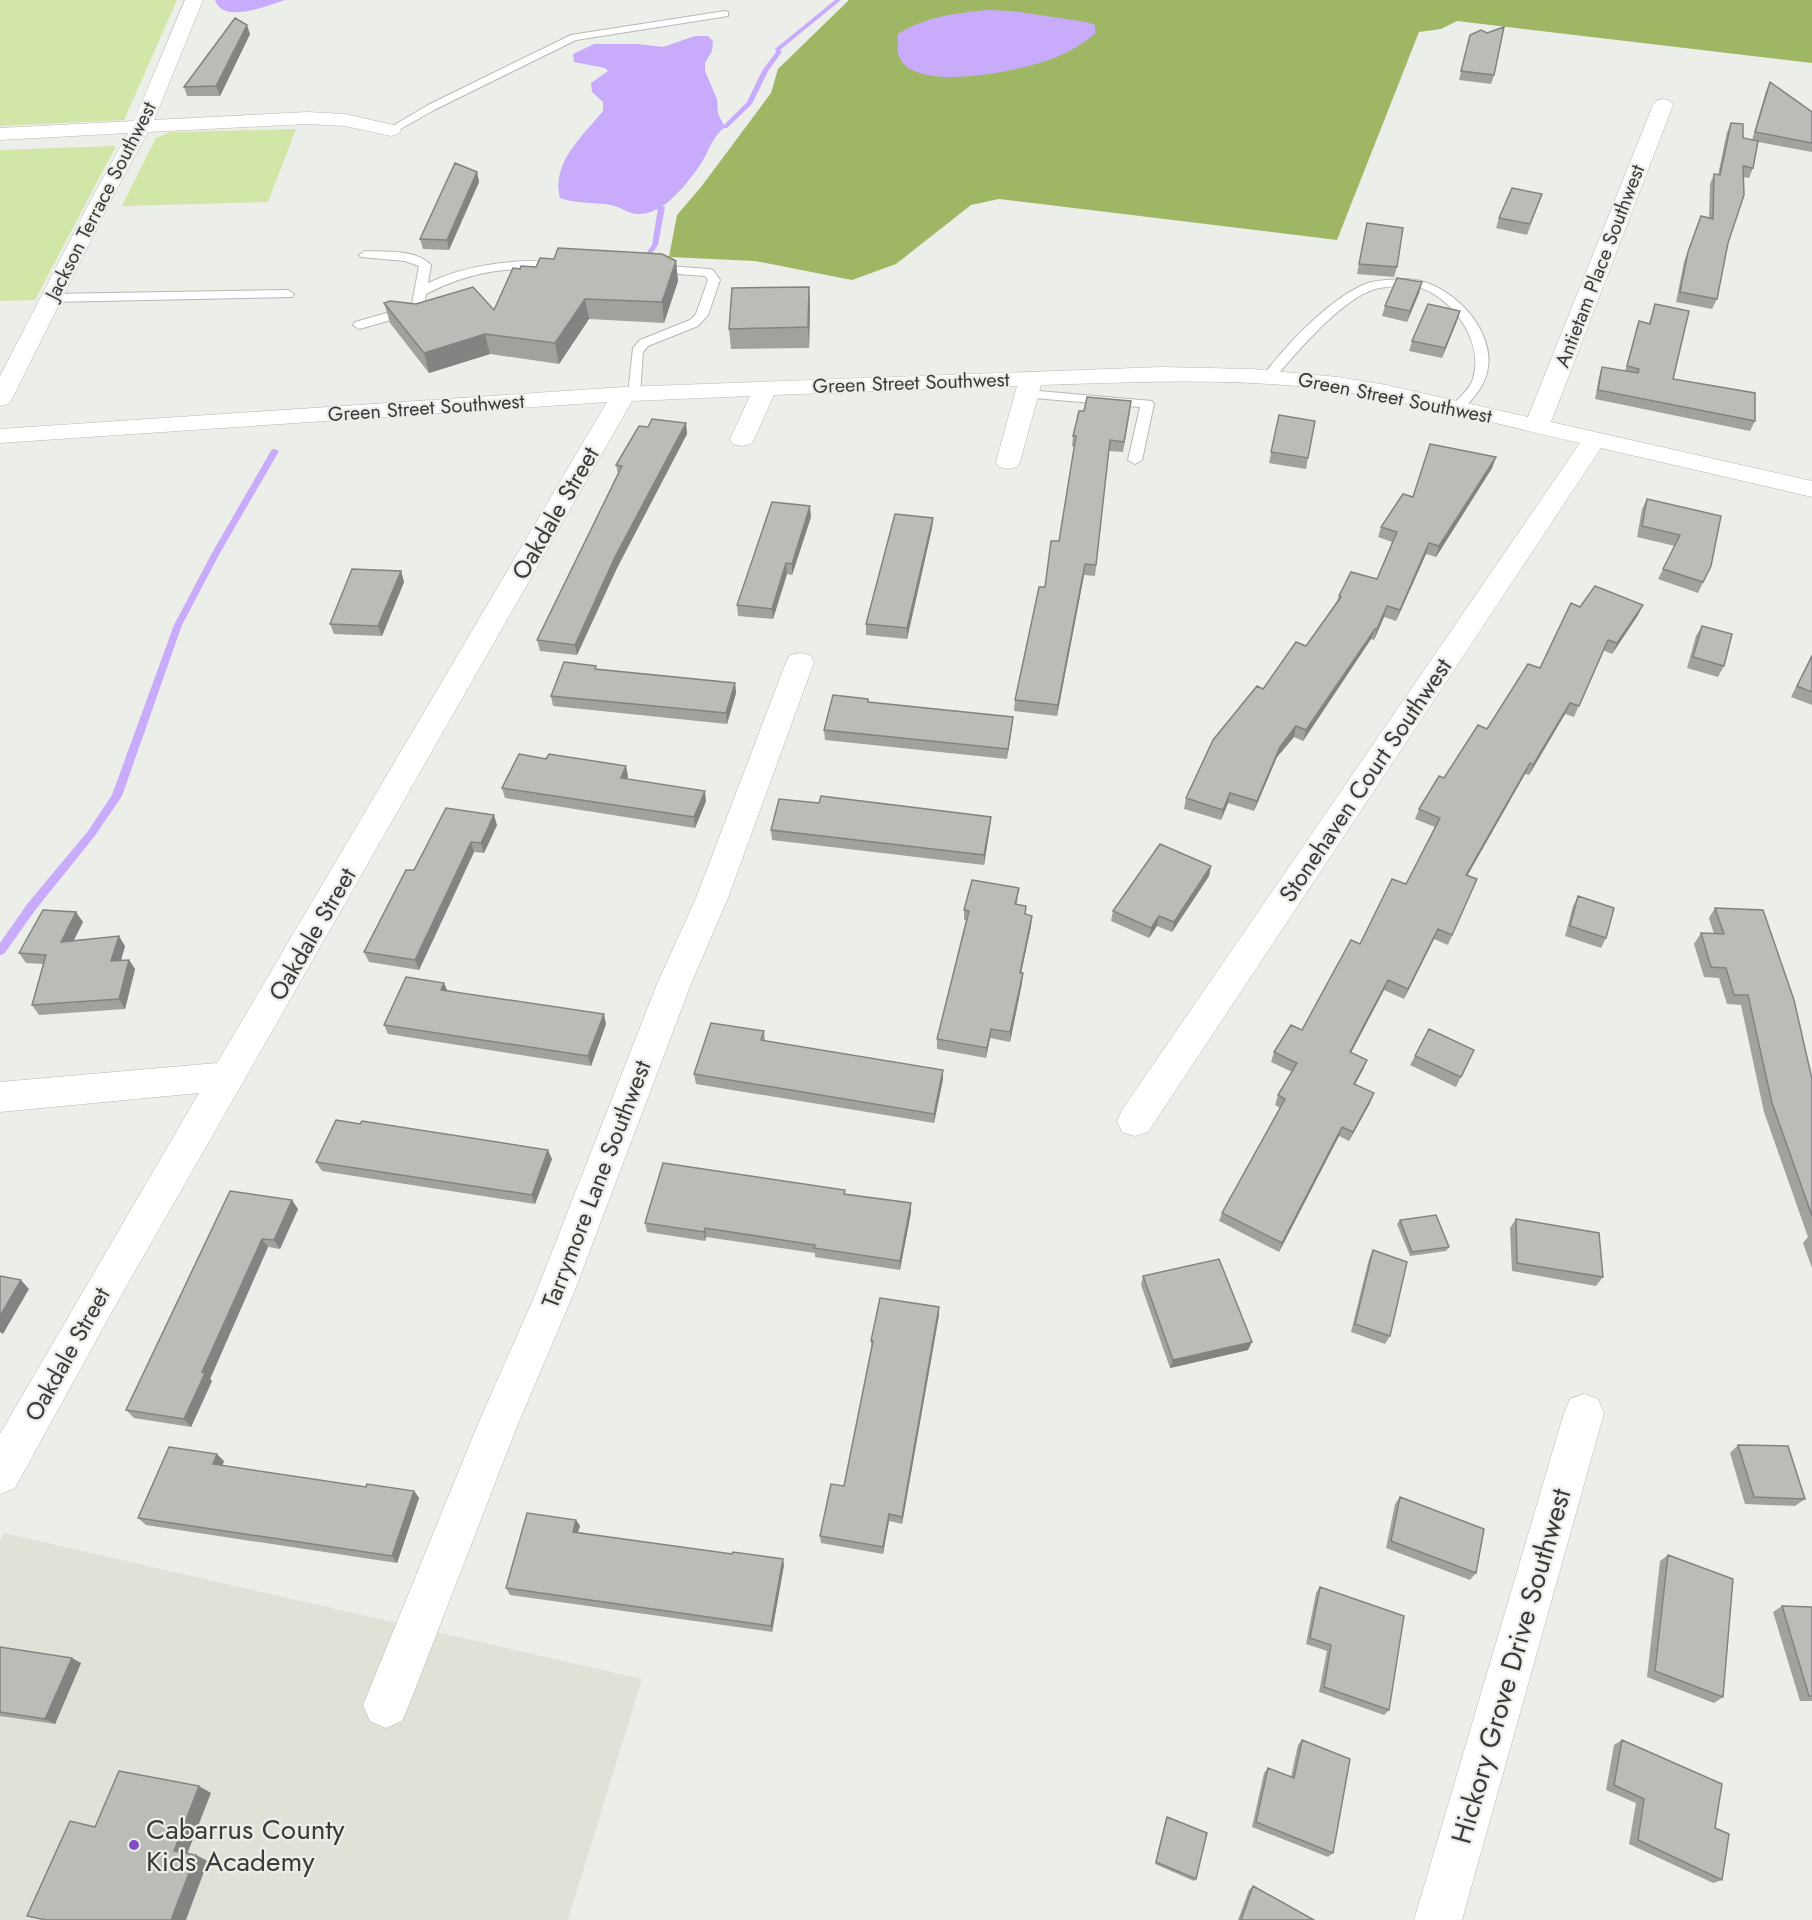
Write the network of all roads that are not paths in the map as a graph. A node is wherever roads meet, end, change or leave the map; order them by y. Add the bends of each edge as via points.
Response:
1 (194, 0) edge
2 (724, 14) dead end
3 (1663, 105) dead end
4 (142, 126) junction
5 (391, 130) joint
6 (0, 135) edge
7 (365, 255) dead end
8 (571, 265) edge
9 (637, 268) edge
10 (420, 292) junction
11 (288, 294) dead end
12 (51, 298) junction
13 (359, 324) dead end
14 (1268, 377) junction
15 (1029, 386) junction
16 (765, 389) junction
17 (629, 394) junction
18 (0, 399) edge
19 (1457, 408) junction
20 (1537, 426) junction
21 (0, 436) edge
22 (742, 439) dead end
23 (1595, 439) junction
24 (1135, 460) dead end
25 (1008, 462) dead end
26 (1812, 489) edge
27 (800, 662) dead end
28 (229, 1076) junction
29 (0, 1097) edge
30 (1135, 1121) dead end
31 (1584, 1413) dead end
32 (0, 1474) edge
33 (386, 1705) dead end
34 (1438, 1920) edge

1 - 4 street, Jackson Terrace Southwest
2 - 5 lane via 574,37
3 - 20 street, Antietam Place Southwest
4 - 5 street via 307,118 345,120
4 - 6 street
4 - 12 street, Jackson Terrace Southwest
7 - 10 lane via 421,261 425,265
8 - 10 lane via 475,270
9 - 17 lane via 709,273 714,280 702,315 694,323 644,343 637,351
10 - 13 lane via 418,305 412,310
11 - 12 lane
12 - 18 street, Jackson Terrace Southwest
14 - 15 street, Green Street Southwest via 1161,374
14 - 19 street, Green Street Southwest via 1348,385
14 - 19 lane via 1295,346 1349,298 1373,285 1422,284 1461,311 1480,341 1483,358 1479,382
15 - 16 street, Green Street Southwest
15 - 24 lane via 1148,404
15 - 25 street
16 - 17 street, Green Street Southwest
16 - 22 street
17 - 21 street, Green Street Southwest
17 - 28 street, Oakdale Street
19 - 20 street, Green Street Southwest
20 - 23 street, Green Street Southwest
23 - 26 street, Green Street Southwest
23 - 30 street, Stonehaven Court Southwest
27 - 33 street, Tarrymore Lane Southwest via 712,898 674,984 554,1295
28 - 29 street
28 - 32 street, Oakdale Street
31 - 34 street, Hickory Grove Drive Southwest

